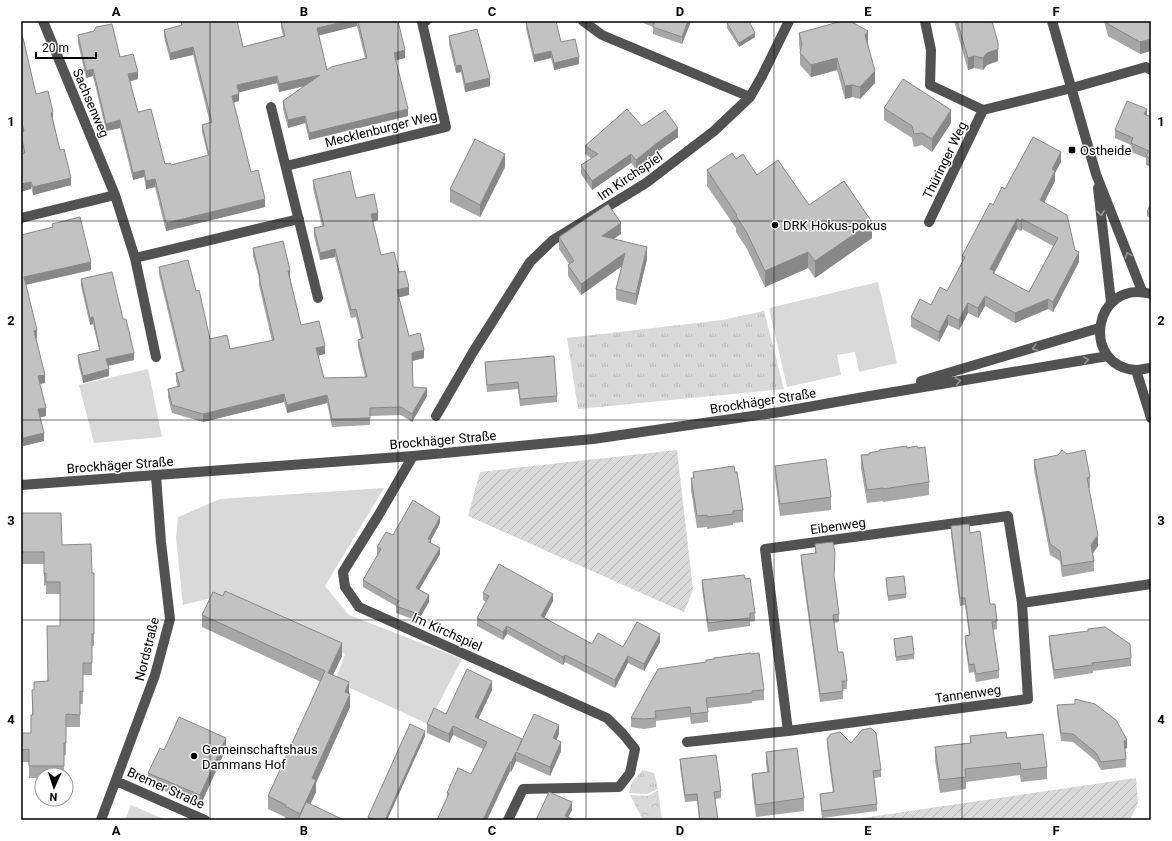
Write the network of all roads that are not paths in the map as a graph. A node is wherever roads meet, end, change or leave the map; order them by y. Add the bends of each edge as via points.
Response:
1 (43, 21) edge
2 (426, 21) edge
3 (583, 21) edge
4 (789, 21) edge
5 (925, 21) edge
6 (1052, 21) edge
7 (1151, 70) edge
8 (1072, 88) junction
9 (750, 97) junction
10 (271, 106) dead end
11 (983, 110) junction
12 (286, 166) junction
13 (1096, 174) junction
14 (115, 196) junction
15 (21, 218) edge
16 (299, 219) junction
17 (929, 222) dead end
18 (135, 258) junction
19 (1147, 292) edge
20 (318, 298) dead end
21 (1111, 302) junction
22 (1099, 328) junction
23 (1108, 356) junction
24 (156, 357) dead end
25 (1151, 368) edge
26 (1136, 370) junction
27 (864, 397) junction
28 (436, 416) dead end
29 (1151, 418) edge
30 (413, 456) junction
31 (156, 476) junction
32 (21, 485) edge
33 (1151, 584) edge
34 (1022, 603) junction
35 (788, 730) junction
36 (687, 742) dead end
37 (116, 781) junction
38 (101, 820) edge
39 (205, 820) edge
40 (508, 820) edge

1 - 14 street, Sachsenweg
2 - 12 street, Mecklenburger Weg via 422,22 446,127
3 - 9 street via 602,35
4 - 9 street, Im Kirchspiel
5 - 11 street, Thüringer Weg via 931,50 930,85
6 - 8 street
7 - 8 street via 1146,67
8 - 11 street
8 - 13 street
9 - 28 street, Im Kirchspiel via 714,131 646,183 553,240 530,262
10 - 12 street
11 - 17 street, Thüringer Weg
12 - 16 street
19 -> 13 street
13 -> 21 street
14 - 15 street
14 - 18 street, Sachsenweg
16 - 18 street
16 - 20 street
18 - 24 street, Sachsenweg
19 - 21 street via 1124,294
21 - 22 street via 1103,314
22 - 23 street via 1101,342
22 -> 27 street, Brockhäger Straße via 961,371
23 - 26 street via 1114,362
27 -> 23 street, Brockhäger Straße
25 - 26 street
26 - 29 street
27 - 30 street, Brockhäger Straße via 594,439
30 - 31 street, Brockhäger Straße
30 - 40 street, Im Kirchspiel via 343,572 345,587 359,606 607,718 635,749 630,773 619,787 523,789
31 - 32 street, Brockhäger Straße
31 - 37 street, Nordstraße via 170,620 155,675
33 - 34 street
34 - 35 street, Tannenweg via 1028,699
34 - 35 street, Eibenweg via 1008,516 765,549
35 - 36 street, Tannenweg
37 - 38 street, Nordstraße
37 - 39 street, Bremer Straße

